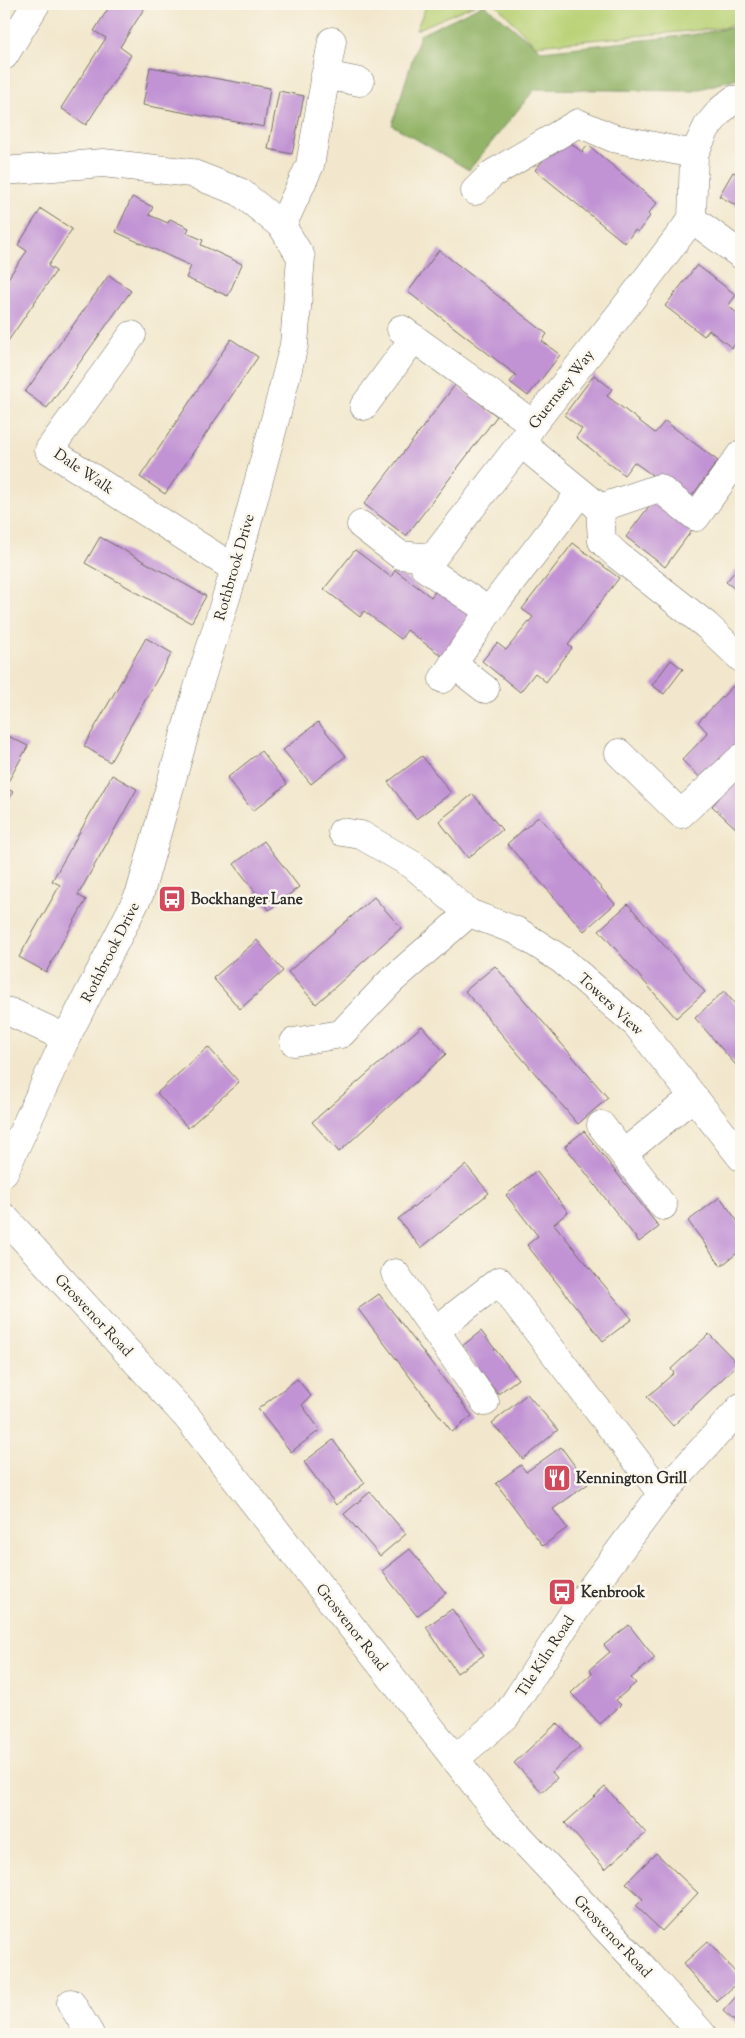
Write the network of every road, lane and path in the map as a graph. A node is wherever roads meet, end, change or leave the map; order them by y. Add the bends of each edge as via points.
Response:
1 (36, 4) edge
2 (332, 41) dead end
3 (4, 53) edge
4 (326, 75) junction
5 (360, 82) dead end
6 (741, 99) edge
7 (694, 154) junction
8 (4, 171) edge
9 (476, 191) dead end
10 (692, 219) junction
11 (282, 226) junction
12 (741, 255) edge
13 (132, 335) dead end
14 (364, 406) dead end
15 (526, 434) junction
16 (741, 454) edge
17 (590, 500) junction
18 (361, 525) dead end
19 (432, 558) junction
20 (235, 569) junction
21 (489, 611) junction
22 (741, 658) edge
23 (486, 689) dead end
24 (619, 753) dead end
25 (741, 758) edge
26 (342, 832) dead end
27 (469, 913) junction
28 (4, 1011) edge
29 (66, 1038) junction
30 (294, 1042) dead end
31 (693, 1097) junction
32 (602, 1125) dead end
33 (624, 1153) junction
34 (741, 1157) edge
35 (4, 1172) edge
36 (663, 1206) dead end
37 (4, 1217) edge
38 (395, 1273) dead end
39 (435, 1331) junction
40 (485, 1402) dead end
41 (741, 1407) edge
42 (662, 1494) junction
43 (456, 1759) junction
44 (71, 2003) dead end
45 (88, 2034) edge
46 (702, 2034) edge

1 - 3 street
2 - 4 street
4 - 5 street
4 - 11 street via 310,165
6 - 7 street via 720,110 707,127
7 - 9 street via 613,138 578,123 492,174
7 - 10 street
8 - 11 street, Rothbrook Drive via 104,163 191,173 240,192
10 - 12 street
10 - 15 street, Guernsey Way
11 - 20 street, Rothbrook Drive via 301,257 294,345
13 - 20 street, Dale Walk via 49,450
14 - 15 street via 408,334
15 - 17 street, Guernsey Way
15 - 19 street
16 - 17 street via 696,517 659,488
17 - 21 street
17 - 22 street via 602,541 706,625
18 - 19 street via 400,555
19 - 21 street via 425,568
20 - 29 street, Rothbrook Drive via 140,893
21 - 23 street via 448,671
24 - 25 street via 681,814
26 - 27 street, Towers View via 361,835 412,865
27 - 30 street via 392,980 341,1034
27 - 31 street, Towers View via 516,931 562,960 637,1025
28 - 29 street
29 - 35 street, Rothbrook Drive
31 - 33 street
31 - 34 street, Towers View
32 - 33 street
33 - 36 street
37 - 43 street, Grosvenor Road via 187,1417
38 - 39 street
39 - 40 street
39 - 42 street via 499,1281
41 - 42 street, Tile Kiln Road
42 - 43 street, Tile Kiln Road via 578,1606 506,1716
43 - 46 street, Grosvenor Road via 499,1815
44 - 45 street

